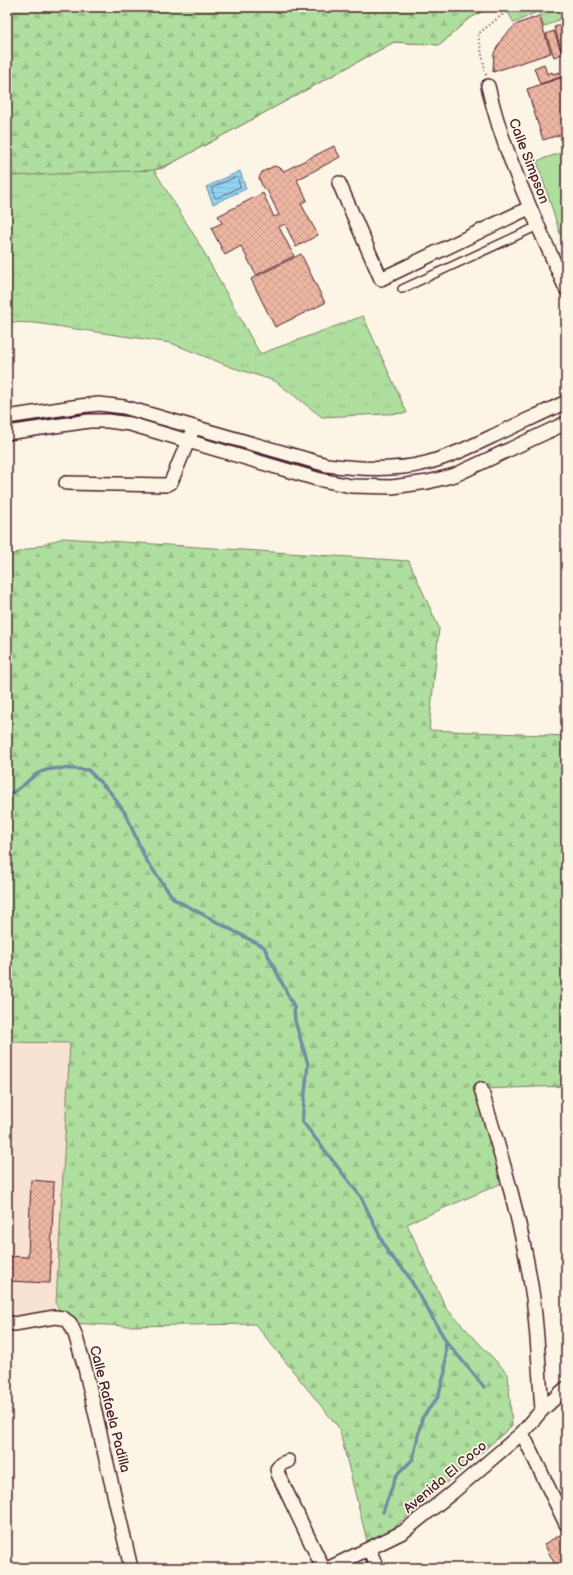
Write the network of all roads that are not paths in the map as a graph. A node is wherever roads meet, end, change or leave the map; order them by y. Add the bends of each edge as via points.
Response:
1 (488, 86) road end
2 (339, 183) dead end
3 (529, 208) junction
4 (538, 226) junction
5 (402, 289) dead end
6 (566, 289) edge
7 (566, 402) edge
8 (7, 417) edge
9 (566, 423) edge
10 (193, 426) junction
11 (7, 433) edge
12 (492, 436) junction
13 (189, 441) junction
14 (501, 454) junction
15 (66, 483) dead end
16 (481, 1089) dead end
17 (7, 1322) edge
18 (566, 1388) edge
19 (542, 1410) junction
20 (522, 1433) junction
21 (288, 1461) dead end
22 (566, 1524) edge
23 (369, 1549) junction
24 (131, 1568) edge
25 (323, 1568) edge
26 (329, 1568) edge
27 (377, 1568) edge

1 - 3 street, Calle Simpson via 503,143
2 - 3 street via 382,279
3 - 4 street, Calle Simpson
4 - 5 lane
4 - 6 street, Calle Simpson
7 - 12 street
8 - 10 street via 99,404 124,407
9 - 14 street
10 - 12 street via 319,463 352,468 391,468 426,463 452,455
10 - 13 street
11 - 13 street via 70,423 108,421 130,424
12 - 14 street
13 - 14 street via 317,479 351,486 372,487 406,486 455,475
13 - 15 street via 171,482 166,485
16 - 19 street via 499,1147 522,1240 533,1298
17 - 24 street, Calle Rafaela Padilla via 14,1324 55,1317 63,1318 70,1323 85,1368
18 - 19 street, Avenida El Coco
19 - 20 street, Avenida El Coco
20 - 22 street
20 - 23 street, Avenida El Coco via 403,1532
21 - 25 street via 280,1464 278,1474
23 - 26 street, Avenida El Coco
23 - 27 street

